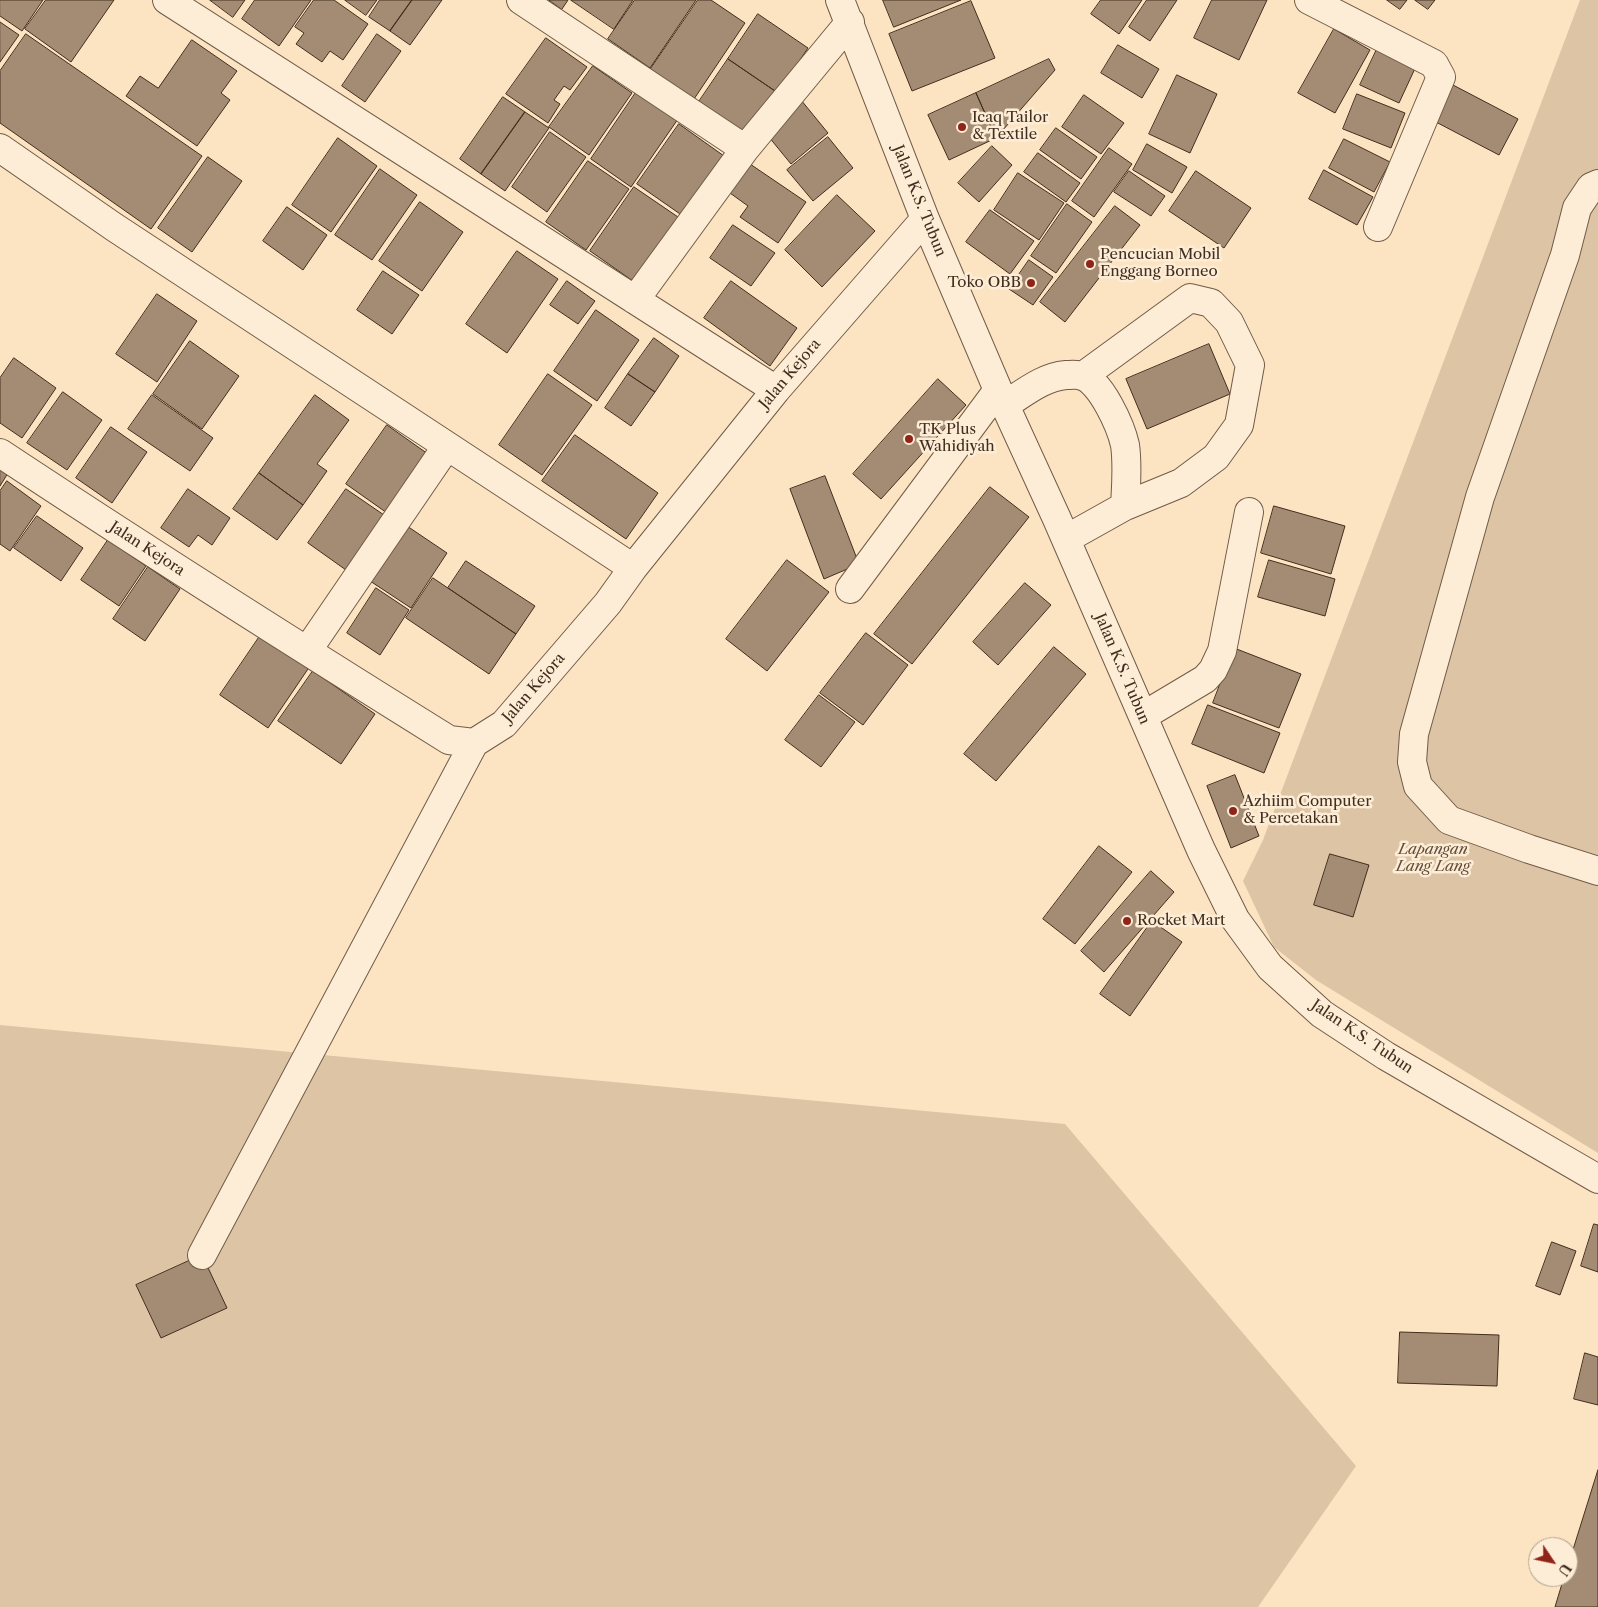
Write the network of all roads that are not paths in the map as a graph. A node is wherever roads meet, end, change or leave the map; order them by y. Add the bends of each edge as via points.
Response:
1 (166, 0) edge
2 (521, 0) edge
3 (1309, 0) edge
4 (845, 11) edge
5 (0, 148) edge
6 (745, 149) junction
7 (1598, 184) edge
8 (925, 219) junction
9 (1378, 227) dead end
10 (635, 300) junction
11 (1083, 376) junction
12 (776, 390) junction
13 (1001, 397) junction
14 (447, 446) junction
15 (0, 453) edge
16 (1125, 506) junction
17 (1249, 512) dead end
18 (1066, 539) junction
19 (633, 568) junction
20 (850, 589) dead end
21 (307, 651) junction
22 (1143, 716) junction
23 (474, 744) junction
24 (1598, 871) edge
25 (1598, 1179) edge
26 (202, 1255) dead end

1 - 10 street
2 - 6 street
3 - 9 street via 1434,64 1441,77
4 - 6 street
4 - 8 street, Jalan K.S. Tubun
5 - 14 street
6 - 10 street
7 - 24 street via 1591,187 1578,208 1480,497 1414,734 1412,762 1418,786 1449,820
8 - 12 street, Jalan Kejora
8 - 13 street, Jalan K.S. Tubun
10 - 12 street
11 - 13 street via 1066,375 1046,380
11 - 16 street via 1097,387 1122,436 1127,472
11 - 16 street via 1190,298 1211,303 1229,322 1250,365 1239,425 1216,457 1181,482
12 - 19 street, Jalan Kejora
13 - 18 street, Jalan K.S. Tubun
13 - 20 street
14 - 19 street
14 - 21 street
15 - 21 street, Jalan Kejora
16 - 18 street
17 - 22 street via 1218,661 1205,679
18 - 22 street, Jalan K.S. Tubun
19 - 23 street, Jalan Kejora via 608,603 504,724
21 - 23 street, Jalan Kejora via 449,740
22 - 25 street, Jalan K.S. Tubun via 1235,919 1270,968 1322,1014 1386,1056
23 - 26 street

